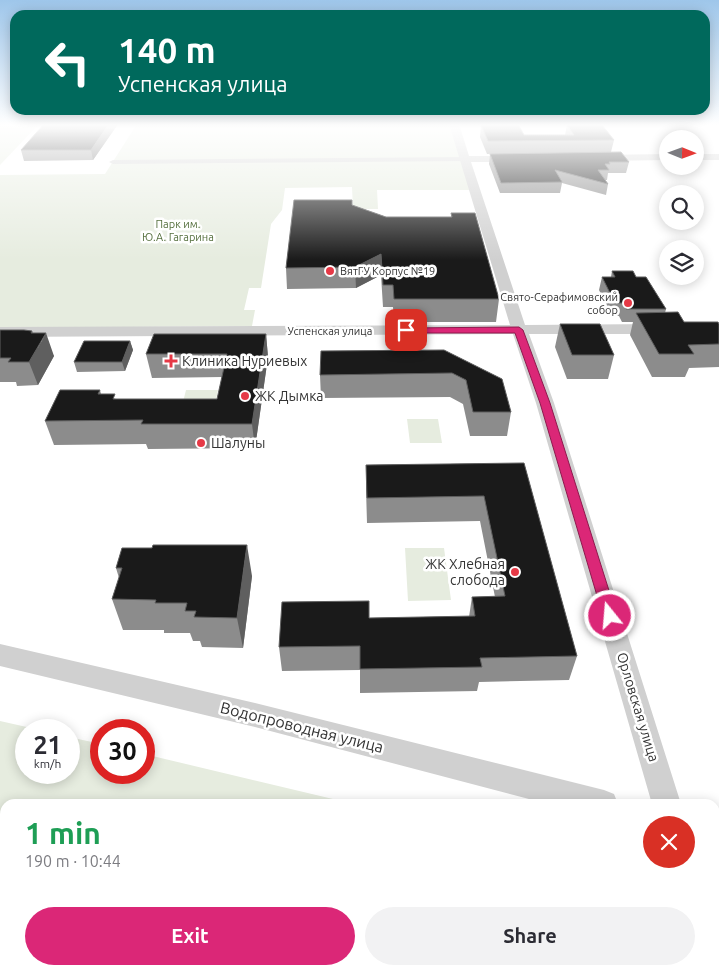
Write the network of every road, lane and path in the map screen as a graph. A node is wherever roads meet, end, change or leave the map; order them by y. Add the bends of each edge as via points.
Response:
1 (469, 169) edge
2 (670, 328) edge
3 (519, 330) junction
4 (0, 332) edge
5 (0, 656) edge
6 (584, 799) edge
7 (665, 799) edge

1 - 3 street, Орловская улица
2 - 3 street, Успенская улица
3 - 4 street, Успенская улица
3 - 7 street, Орловская улица via 545,403
5 - 6 street, Водопроводная улица via 254,715

